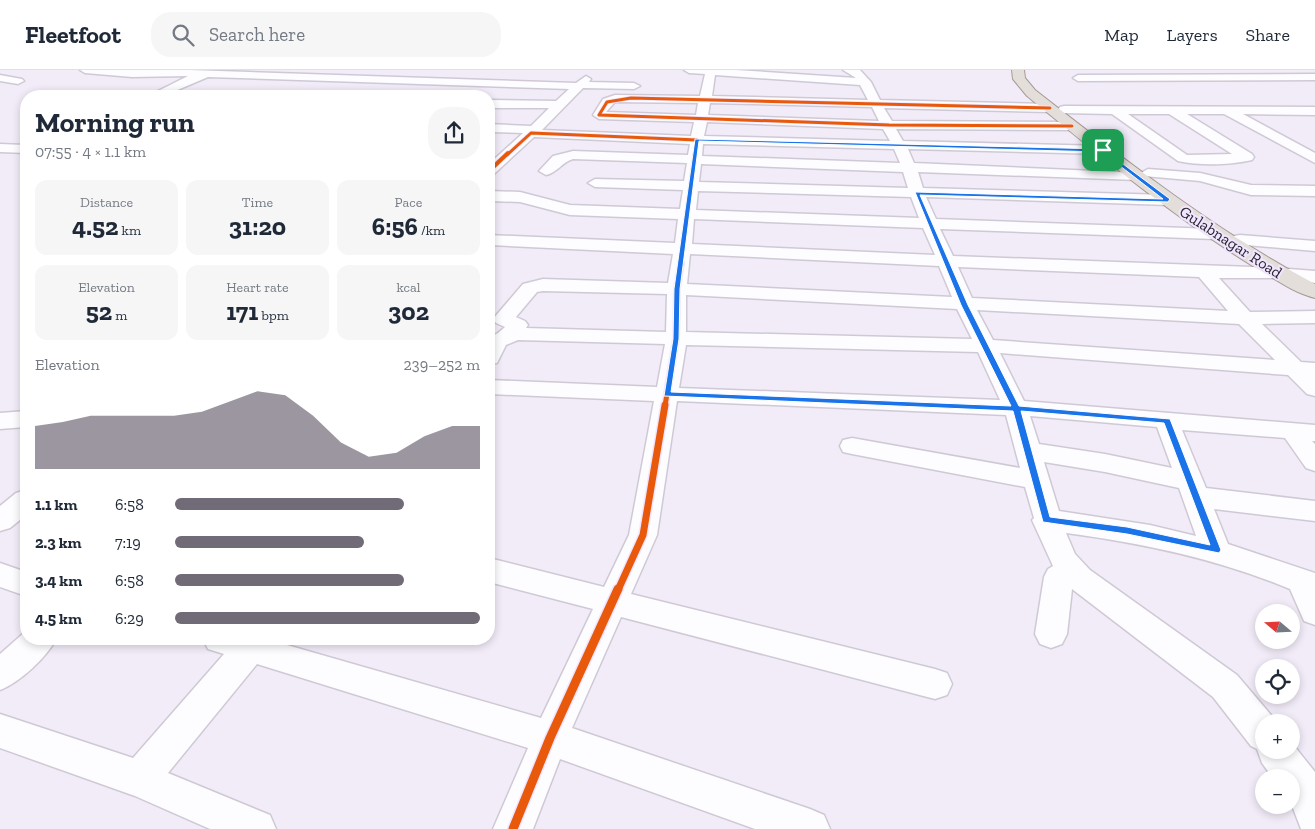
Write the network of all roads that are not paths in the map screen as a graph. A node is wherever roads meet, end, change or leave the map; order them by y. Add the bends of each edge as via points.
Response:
1 (85, 70) edge
2 (392, 70) edge
3 (425, 70) edge
4 (596, 70) edge
5 (688, 70) edge
6 (711, 70) edge
7 (848, 70) edge
8 (1018, 70) edge
9 (1028, 70) edge
10 (1262, 70) edge
11 (152, 72) edge
12 (473, 72) edge
13 (519, 74) dead end
14 (203, 75) junction
15 (1277, 77) junction
16 (1315, 77) edge
17 (0, 78) edge
18 (1078, 78) dead end
19 (18, 81) dead end
20 (370, 81) junction
21 (454, 82) junction
22 (508, 83) junction
23 (646, 84) dead end
24 (580, 85) junction
25 (741, 86) dead end
26 (1300, 88) dead end
27 (169, 90) edge
28 (357, 90) edge
29 (873, 91) junction
30 (1012, 93) dead end
31 (1031, 93) junction
32 (703, 100) junction
33 (495, 104) edge
34 (560, 105) junction
35 (1057, 109) junction
36 (1116, 111) junction
37 (1174, 111) junction
38 (1227, 111) junction
39 (1283, 111) junction
40 (1315, 111) edge
41 (700, 118) junction
42 (1307, 123) dead end
43 (889, 125) junction
44 (1072, 126) junction
45 (495, 129) edge
46 (532, 132) junction
47 (697, 140) junction
48 (899, 145) junction
49 (0, 148) edge
50 (20, 149) edge
51 (1103, 150) junction
52 (496, 159) edge
53 (1315, 159) edge
54 (694, 161) junction
55 (909, 167) junction
56 (546, 171) dead end
57 (1143, 174) junction
58 (594, 183) dead end
59 (691, 187) junction
60 (1315, 191) edge
61 (917, 194) junction
62 (495, 196) edge
63 (1168, 200) junction
64 (688, 216) junction
65 (930, 225) junction
66 (1214, 234) junction
67 (495, 240) edge
68 (1240, 240) junction
69 (1315, 246) edge
70 (683, 250) junction
71 (946, 261) junction
72 (1204, 272) junction
73 (1276, 272) junction
74 (1311, 278) edge
75 (677, 289) junction
76 (1315, 292) edge
77 (964, 305) junction
78 (1315, 317) edge
79 (1245, 318) junction
80 (507, 336) junction
81 (676, 339) junction
82 (495, 345) edge
83 (985, 346) junction
84 (1305, 369) edge
85 (495, 387) edge
86 (1315, 389) edge
87 (667, 394) junction
88 (1016, 408) junction
89 (20, 419) edge
90 (0, 421) edge
91 (1167, 421) junction
92 (1304, 432) edge
93 (852, 446) dead end
94 (1027, 451) junction
95 (1315, 462) edge
96 (1035, 480) junction
97 (1193, 489) junction
98 (20, 505) edge
99 (1315, 512) edge
100 (1046, 520) junction
101 (0, 521) edge
102 (1216, 550) junction
103 (1071, 570) junction
104 (495, 572) edge
105 (0, 575) edge
106 (20, 582) edge
107 (1308, 583) edge
108 (612, 602) junction
109 (1315, 612) edge
110 (1051, 634) dead end
111 (33, 645) edge
112 (240, 645) edge
113 (252, 645) edge
114 (0, 674) edge
115 (935, 684) dead end
116 (1255, 723) edge
117 (0, 731) edge
118 (550, 738) junction
119 (1282, 759) edge
120 (139, 780) junction
121 (1315, 816) edge
122 (1315, 825) edge
123 (256, 829) edge
124 (513, 829) edge
125 (810, 829) edge
126 (1314, 829) edge

1 - 11 street
2 - 20 street
3 - 12 street
4 - 24 street
5 - 6 street
6 - 29 street
6 - 32 street
7 - 29 street via 858,72
8 - 31 main road, Gulabnagar Road via 1019,79
9 - 35 main road, Gulabnagar Road via 1033,83
10 - 15 street
11 - 14 street
12 - 21 street
13 - 22 street
14 - 20 street
14 - 27 street
15 - 16 street
15 - 18 street
15 - 26 street
17 - 19 street
20 - 21 street
20 - 28 street
21 - 22 street
22 - 24 street
23 - 24 street
24 - 34 street
25 - 29 street
29 - 32 street
29 - 35 street
29 - 43 street
30 - 31 street
31 - 35 main road, Gulabnagar Road
32 - 41 street
32 - 41 street via 611,99 603,103 599,115
33 - 34 street
34 - 46 street
35 - 36 street
35 - 44 main road, Gulabnagar Road
35 - 57 main road, Gulabnagar Road
36 - 37 street
36 - 37 street via 1183,158 1248,158
37 - 38 street
38 - 39 street
38 - 53 street
39 - 40 street
39 - 42 street
41 - 43 street
41 - 47 street
43 - 44 street
43 - 48 street
44 - 51 main road, Gulabnagar Road
45 - 46 street
46 - 47 street
46 - 52 street
47 - 48 street
47 - 54 street
48 - 51 street
48 - 55 street
49 - 50 street
51 - 57 main road, Gulabnagar Road
54 - 55 street
54 - 56 street via 573,155 558,158
54 - 59 street
55 - 57 street
55 - 61 street
57 - 60 street via 1200,177 1252,190
57 - 63 main road, Gulabnagar Road
57 - 68 main road, Gulabnagar Road
58 - 59 street
59 - 61 street
59 - 64 street
61 - 63 street
61 - 65 street
62 - 64 street via 520,197 570,210
63 - 66 main road, Gulabnagar Road
64 - 65 street
64 - 70 street
65 - 66 street
65 - 71 street
66 - 73 main road, Gulabnagar Road
67 - 70 street
68 - 69 street
68 - 74 main road, Gulabnagar Road via 1266,257
70 - 71 street
70 - 75 street
71 - 72 street
71 - 77 street
72 - 73 street
72 - 79 street
73 - 74 street
73 - 76 main road, Gulabnagar Road
75 - 77 street
75 - 80 street via 534,286 502,319 518,325
75 - 81 street
77 - 79 street
77 - 83 street
78 - 79 street
79 - 84 street
80 - 81 street
80 - 82 street
81 - 83 street
81 - 87 street
83 - 84 street
83 - 88 street
84 - 86 street
85 - 87 street
87 - 88 street
87 - 108 street via 643,535
88 - 91 street
88 - 94 street
89 - 90 street
91 - 92 street
91 - 97 street
92 - 95 street
93 - 96 street
94 - 96 street
94 - 97 street via 1079,458
96 - 100 street
97 - 99 street
97 - 102 street
98 - 101 street
100 - 102 street via 1127,530
100 - 103 street
102 - 107 street
103 - 110 street via 1059,577
103 - 116 street via 1225,686
104 - 108 street
105 - 106 street
107 - 109 street
108 - 115 street
108 - 118 street
111 - 114 street
112 - 120 street
113 - 118 street
117 - 120 street
118 - 124 street
118 - 125 street
119 - 121 street via 1305,789
120 - 123 street
122 - 126 street

